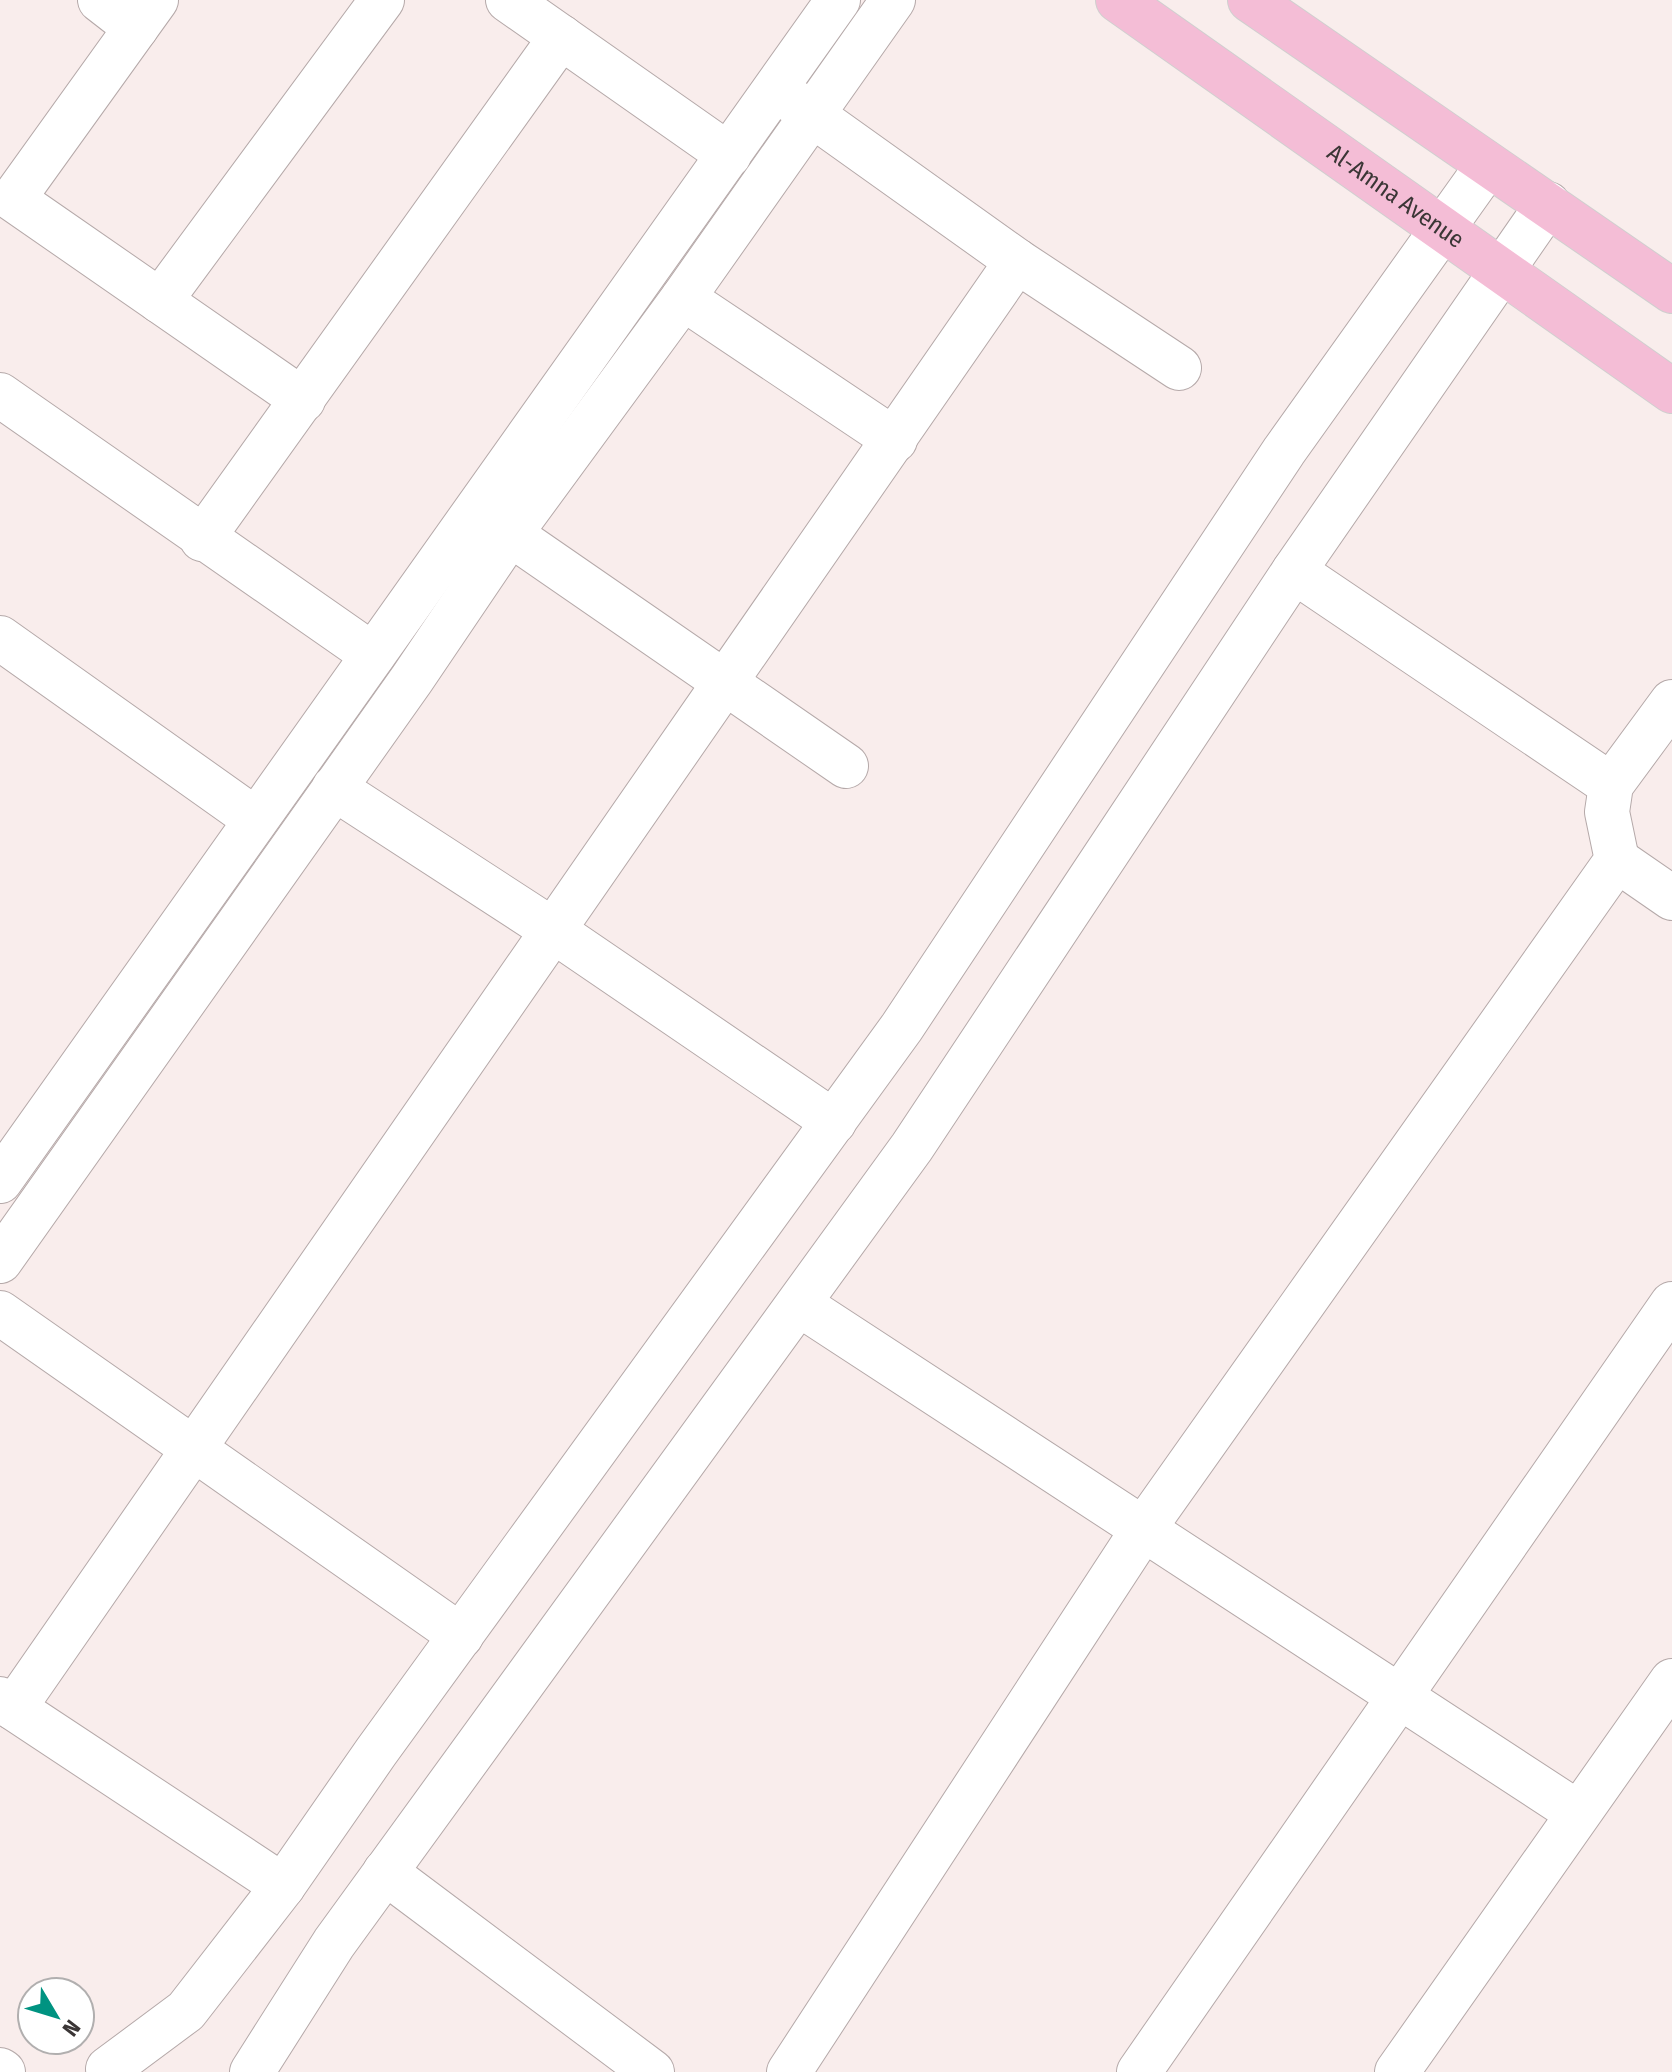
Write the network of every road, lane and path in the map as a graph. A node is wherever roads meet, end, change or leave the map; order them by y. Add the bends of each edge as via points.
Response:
1 (100, 0) edge
2 (382, 0) edge
3 (508, 0) edge
4 (838, 0) edge
5 (893, 0) edge
6 (1118, 0) edge
7 (1250, 0) edge
8 (146, 14) edge
9 (561, 37) junction
10 (774, 89) junction
11 (813, 114) junction
12 (729, 155) junction
13 (1488, 165) junction
14 (6, 194) edge
15 (1548, 204) junction
16 (1444, 230) junction
17 (1017, 261) junction
18 (1502, 269) junction
19 (1672, 291) edge
20 (683, 298) junction
21 (160, 301) junction
22 (1179, 368) dead end
23 (1672, 391) edge
24 (0, 395) edge
25 (303, 400) junction
26 (895, 440) junction
27 (510, 534) junction
28 (202, 539) junction
29 (1294, 571) junction
30 (0, 638) edge
31 (373, 655) junction
32 (726, 681) junction
33 (1672, 702) edge
34 (846, 766) dead end
35 (1611, 785) junction
36 (334, 788) junction
37 (255, 819) junction
38 (1617, 860) junction
39 (1672, 898) edge
40 (551, 929) junction
41 (834, 1122) junction
42 (0, 1181) edge
43 (0, 1261) edge
44 (799, 1304) junction
45 (1672, 1304) edge
46 (0, 1313) edge
47 (192, 1450) junction
48 (1142, 1531) junction
49 (461, 1636) junction
50 (1672, 1681) edge
51 (1399, 1698) junction
52 (7, 1703) edge
53 (1578, 1813) junction
54 (385, 1872) junction
55 (283, 1886) junction
56 (105, 2071) edge
57 (252, 2072) edge
58 (652, 2072) edge
59 (789, 2072) edge
60 (1139, 2072) edge
61 (1397, 2072) edge

1 - 8 street
2 - 21 street
3 - 9 street
4 - 10 street
5 - 11 street
6 - 16 main road, Al-Amna Avenue
7 - 13 main road
8 - 14 street
9 - 12 street
9 - 25 street
10 - 11 street
10 - 12 street
11 - 17 street
11 - 20 street
12 - 31 street via 471,510
13 - 15 main road
13 - 16 street
14 - 21 street
15 - 18 street
15 - 19 main road
16 - 18 main road, Al-Amna Avenue
16 - 41 street via 1284,451
17 - 22 street
17 - 26 street
18 - 23 main road, Al-Amna Avenue
18 - 29 street
20 - 26 street
20 - 27 street
21 - 25 street
24 - 28 street
25 - 28 street
26 - 32 street
27 - 32 street
27 - 36 street
28 - 31 street
29 - 35 street
29 - 44 street via 912,1147
30 - 37 street
31 - 37 street
32 - 34 street
32 - 40 street
33 - 35 street
35 - 38 street via 1607,812
36 - 40 street
36 - 43 street
37 - 42 street
38 - 39 street
38 - 48 street
40 - 41 street
40 - 47 street
41 - 49 street
44 - 48 street
44 - 54 street
45 - 51 street
46 - 47 street
47 - 49 street
47 - 52 street
48 - 51 street
48 - 59 street
49 - 55 street
50 - 53 street
51 - 53 street
51 - 60 street
52 - 55 street
53 - 61 street
54 - 57 street
54 - 58 street
55 - 56 street via 186,2011

